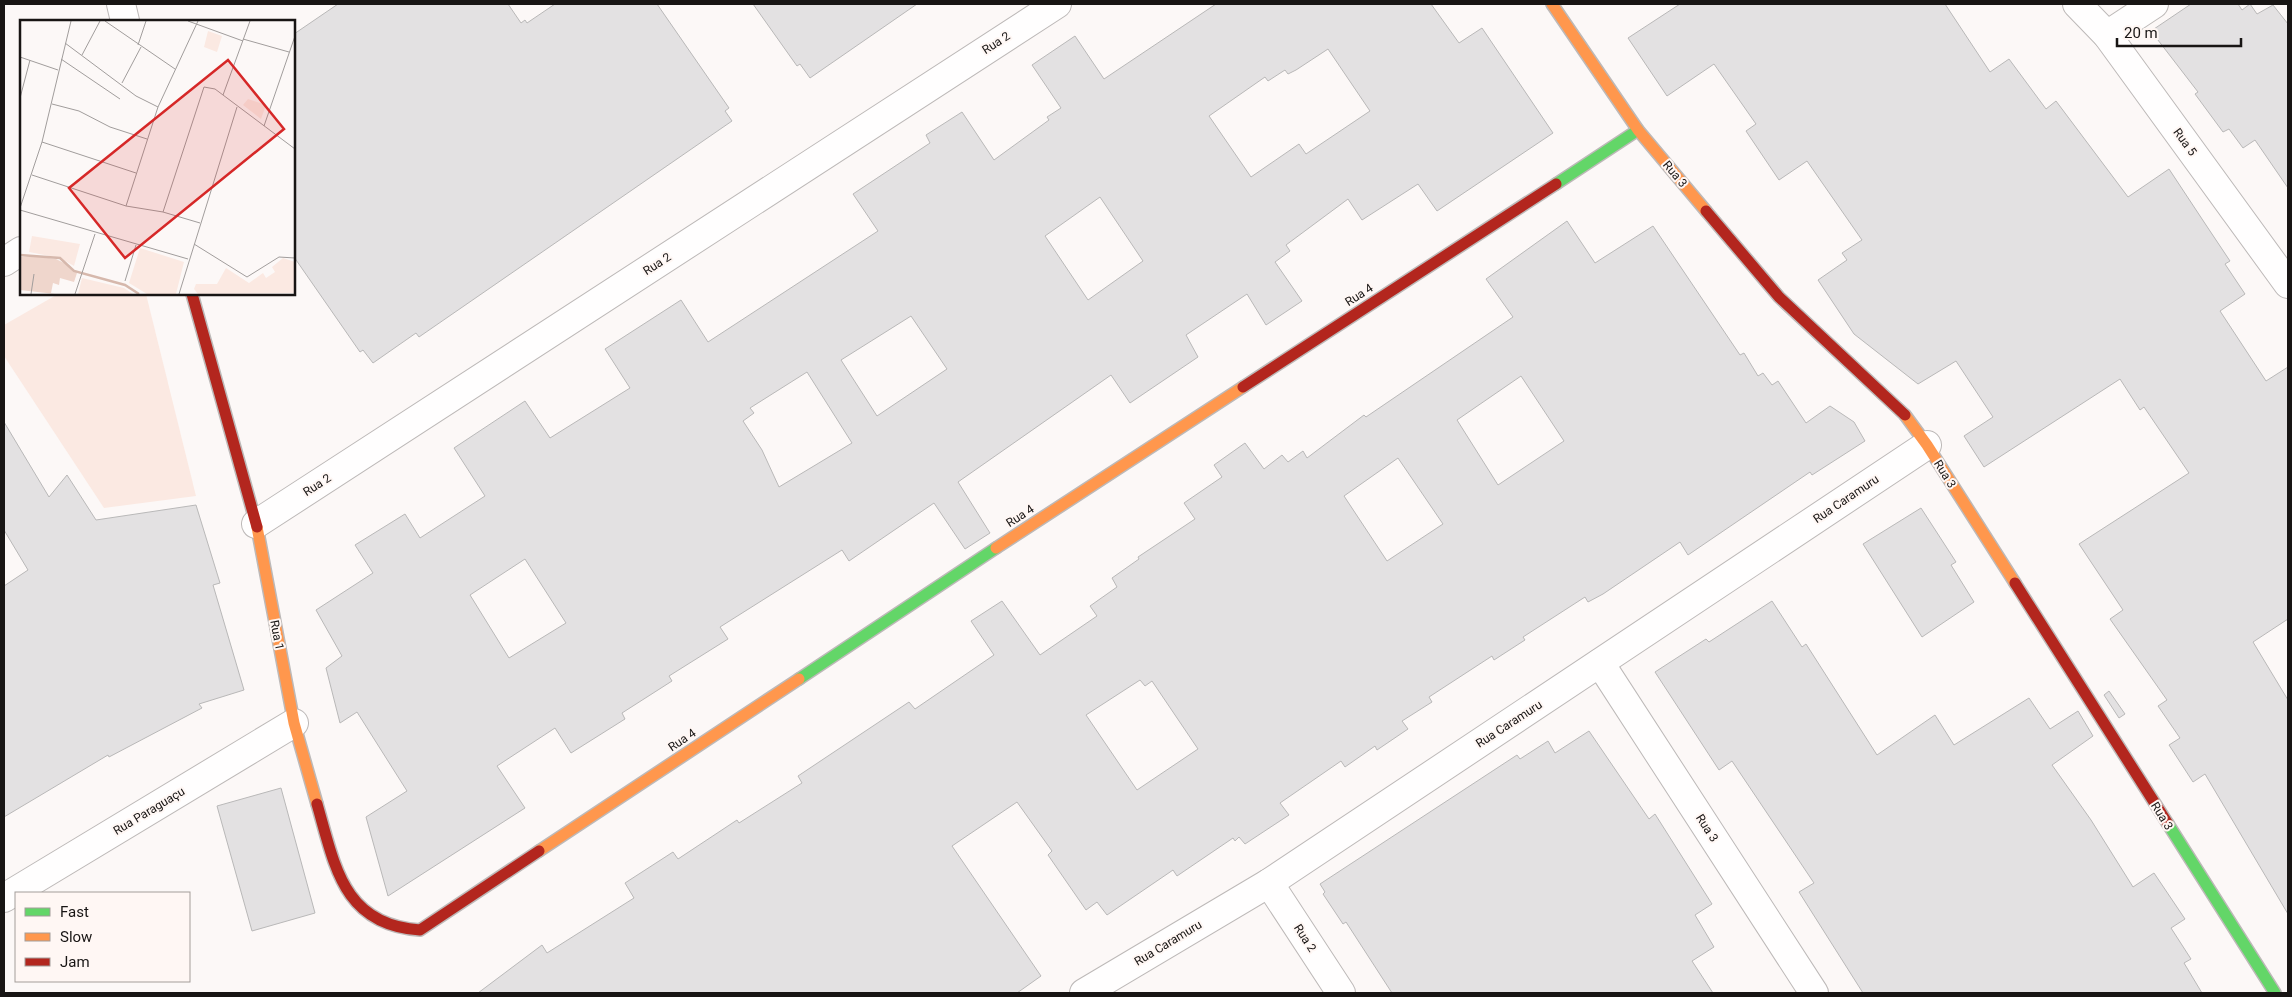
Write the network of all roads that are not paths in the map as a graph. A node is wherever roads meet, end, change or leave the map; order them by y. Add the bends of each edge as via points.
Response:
1 (121, 4) edge
2 (1057, 4) edge
3 (1552, 4) edge
4 (2077, 4) edge
5 (2154, 4) edge
6 (125, 20) edge
7 (2107, 35) junction
8 (1638, 130) junction
9 (20, 252) edge
10 (4, 262) edge
11 (2288, 284) edge
12 (192, 295) edge
13 (1927, 445) junction
14 (256, 524) junction
15 (1600, 663) junction
16 (294, 724) junction
17 (1269, 883) junction
18 (4, 898) edge
19 (420, 930) joint
20 (1084, 993) edge
21 (1341, 993) edge
22 (1814, 993) edge
23 (2275, 993) edge

1 - 6 street
2 - 14 street, Rua 2
3 - 8 street, Rua 3
4 - 7 street, Rua 5
5 - 7 street
7 - 11 street, Rua 5
8 - 13 street, Rua 3 via 1779,297 1900,408
8 - 19 street, Rua 4 via 1000,545
9 - 10 street
12 - 14 street, Rua 1
13 - 15 street, Rua Caramuru
13 - 23 street, Rua 3
14 - 16 street, Rua 1
15 - 17 street, Rua Caramuru
15 - 22 street, Rua 3
16 - 18 street, Rua Paraguaçu
16 - 19 street, Rua 1 via 334,863 348,893 364,912 385,923
17 - 20 street, Rua Caramuru
17 - 21 street, Rua 2

